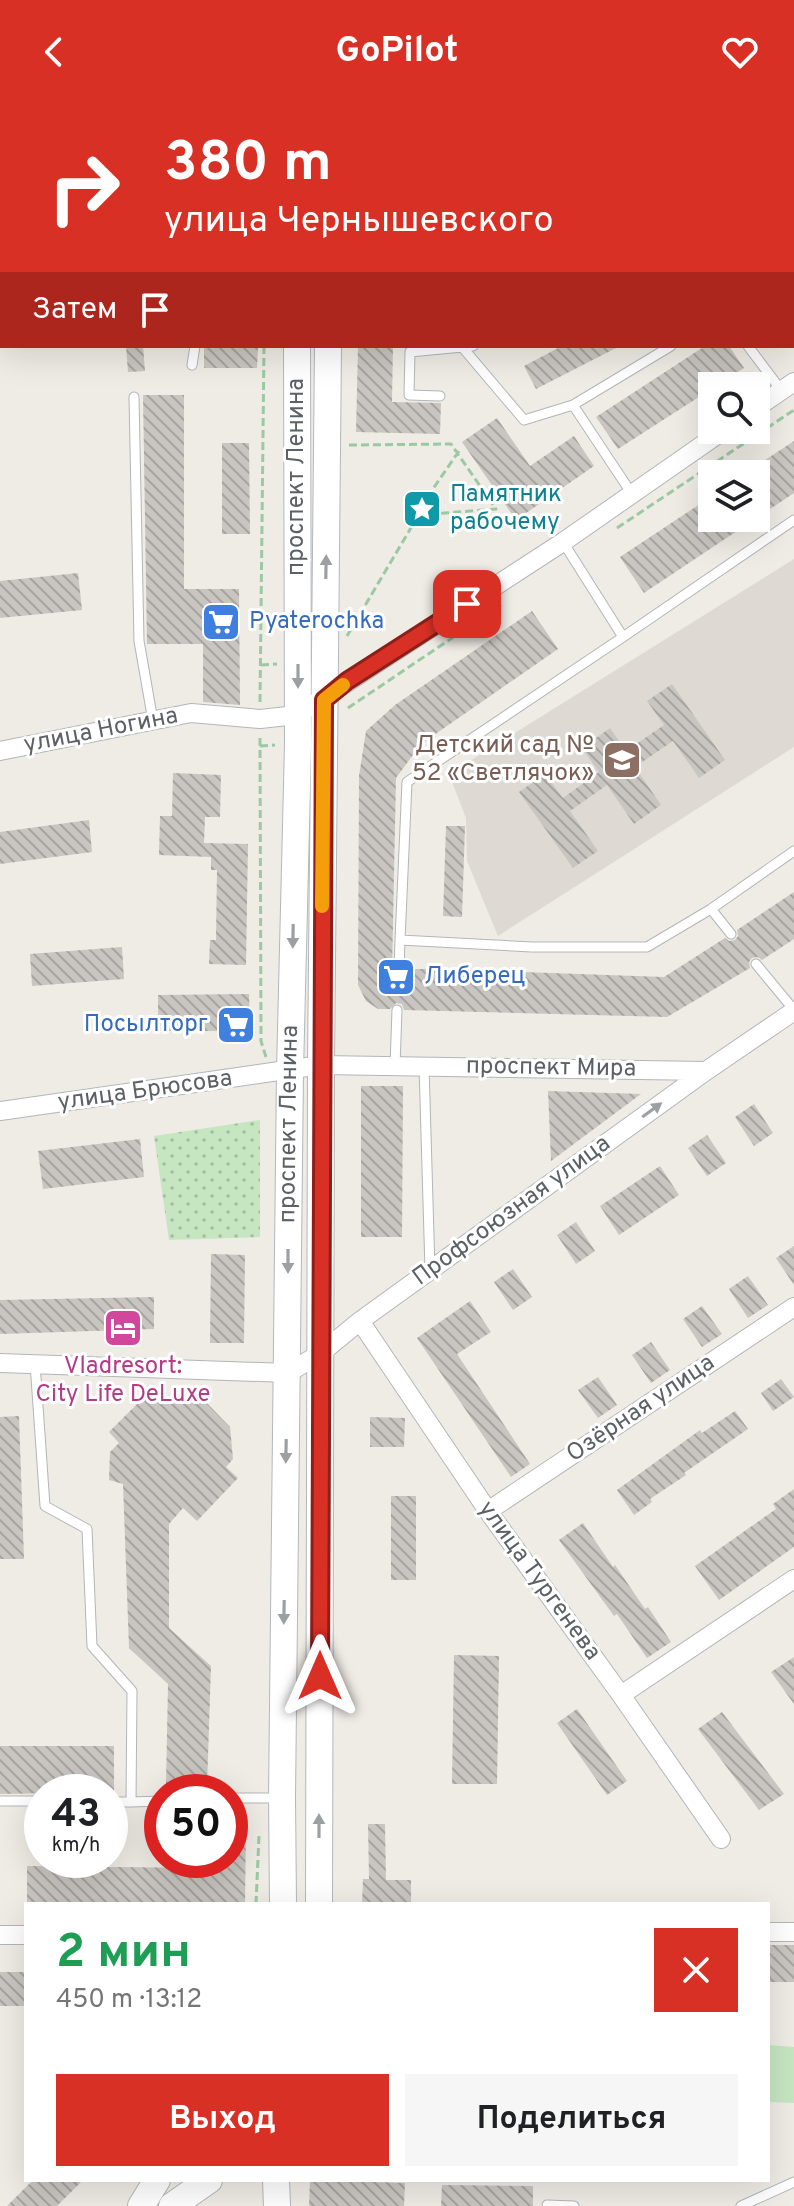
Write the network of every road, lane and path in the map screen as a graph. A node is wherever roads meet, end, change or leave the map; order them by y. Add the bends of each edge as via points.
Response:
1 (195, 348) edge
2 (264, 348) edge
3 (297, 348) edge
4 (328, 348) edge
5 (456, 348) edge
6 (469, 348) edge
7 (668, 348) edge
8 (750, 348) edge
9 (192, 365) dead end
10 (788, 386) edge
11 (440, 396) dead end
12 (134, 397) dead end
13 (770, 398) edge
14 (573, 405) junction
15 (704, 444) edge
16 (345, 445) dead end
17 (459, 451) junction
18 (632, 494) junction
19 (426, 499) junction
20 (432, 514) junction
21 (794, 520) edge
22 (415, 521) junction
23 (563, 542) junction
24 (346, 624) dead end
25 (623, 637) junction
26 (324, 700) junction
27 (297, 715) junction
28 (260, 719) junction
29 (153, 721) junction
30 (0, 751) edge
31 (794, 851) edge
32 (711, 909) junction
33 (731, 934) dead end
34 (400, 940) junction
35 (756, 964) dead end
36 (399, 969) dead end
37 (397, 1010) dead end
38 (794, 1010) edge
39 (321, 1065) junction
40 (395, 1066) junction
41 (424, 1066) junction
42 (706, 1071) junction
43 (281, 1072) junction
44 (0, 1111) edge
45 (430, 1270) junction
46 (794, 1307) edge
47 (360, 1321) junction
48 (321, 1353) junction
49 (0, 1363) edge
50 (35, 1363) junction
51 (288, 1373) junction
52 (488, 1511) junction
53 (794, 1579) edge
54 (621, 1695) junction
55 (248, 1798) edge
56 (282, 1798) junction
57 (0, 1801) edge
58 (24, 1801) edge
59 (131, 1802) joint
60 (144, 1802) edge
61 (721, 1839) dead end
62 (283, 1902) edge
63 (319, 1902) edge
64 (770, 1932) edge
65 (794, 1932) edge
66 (0, 1935) edge
67 (24, 1935) edge
68 (156, 2182) edge
69 (206, 2182) edge
70 (276, 2182) edge
71 (794, 2182) edge
72 (547, 2205) edge
73 (141, 2206) edge
74 (172, 2206) edge
75 (277, 2206) edge
76 (574, 2206) edge
77 (741, 2206) edge

1 - 9 lane
2 - 28 path
3 -> 27 main road, проспект Ленина
26 -> 4 main road, проспект Ленина
5 - 11 lane via 410,352 409,395
6 - 14 lane via 524,420
7 - 14 lane
8 - 10 lane
10 - 13 street
12 - 29 lane via 139,641
14 - 18 lane
15 - 18 street
16 - 17 path via 451,444
17 - 19 path
17 - 20 path via 496,509
18 - 23 street
19 - 20 path
19 - 22 path via 410,505
20 - 22 path
21 - 25 lane
22 - 24 path via 346,638
23 - 25 lane
23 - 26 street
25 - 34 lane via 407,782
26 - 27 street
26 - 39 main road, проспект Ленина
27 - 28 street, улица Ногина
27 -> 43 main road, проспект Ленина
28 - 29 street, улица Ногина via 191,713
28 - 43 path via 261,1041
29 - 30 street, улица Ногина
31 - 32 lane
32 - 33 lane
32 - 34 lane via 647,947
34 - 36 lane
35 - 38 lane
37 - 40 lane
38 - 42 street
39 - 40 street, проспект Мира
39 - 43 street, проспект Мира
39 - 48 main road, проспект Ленина
40 - 41 street, проспект Мира
41 - 42 street, проспект Мира
41 - 45 lane
45 -> 42 street, Профсоюзная улица
43 - 44 street, улица Брюсова
43 -> 51 main road, проспект Ленина
45 - 47 street, Профсоюзная улица
46 - 52 street, Озёрная улица
47 - 48 street, Профсоюзная улица
47 - 52 street, улица Тургенева
48 - 51 street, Профсоюзная улица
63 -> 48 main road, проспект Ленина
49 - 50 street
50 - 51 street
50 - 59 lane via 45,1506 87,1529 92,1646 132,1691
51 -> 56 main road, проспект Ленина
52 - 54 street, улица Тургенева
53 - 54 street
54 - 61 street, улица Тургенева
55 - 56 lane
56 - 62 main road, проспект Ленина
57 - 58 lane
59 - 60 lane
64 - 65 street
66 - 67 street
68 - 73 main road
69 - 74 main road
70 - 75 main road
71 - 77 lane
72 - 76 lane

